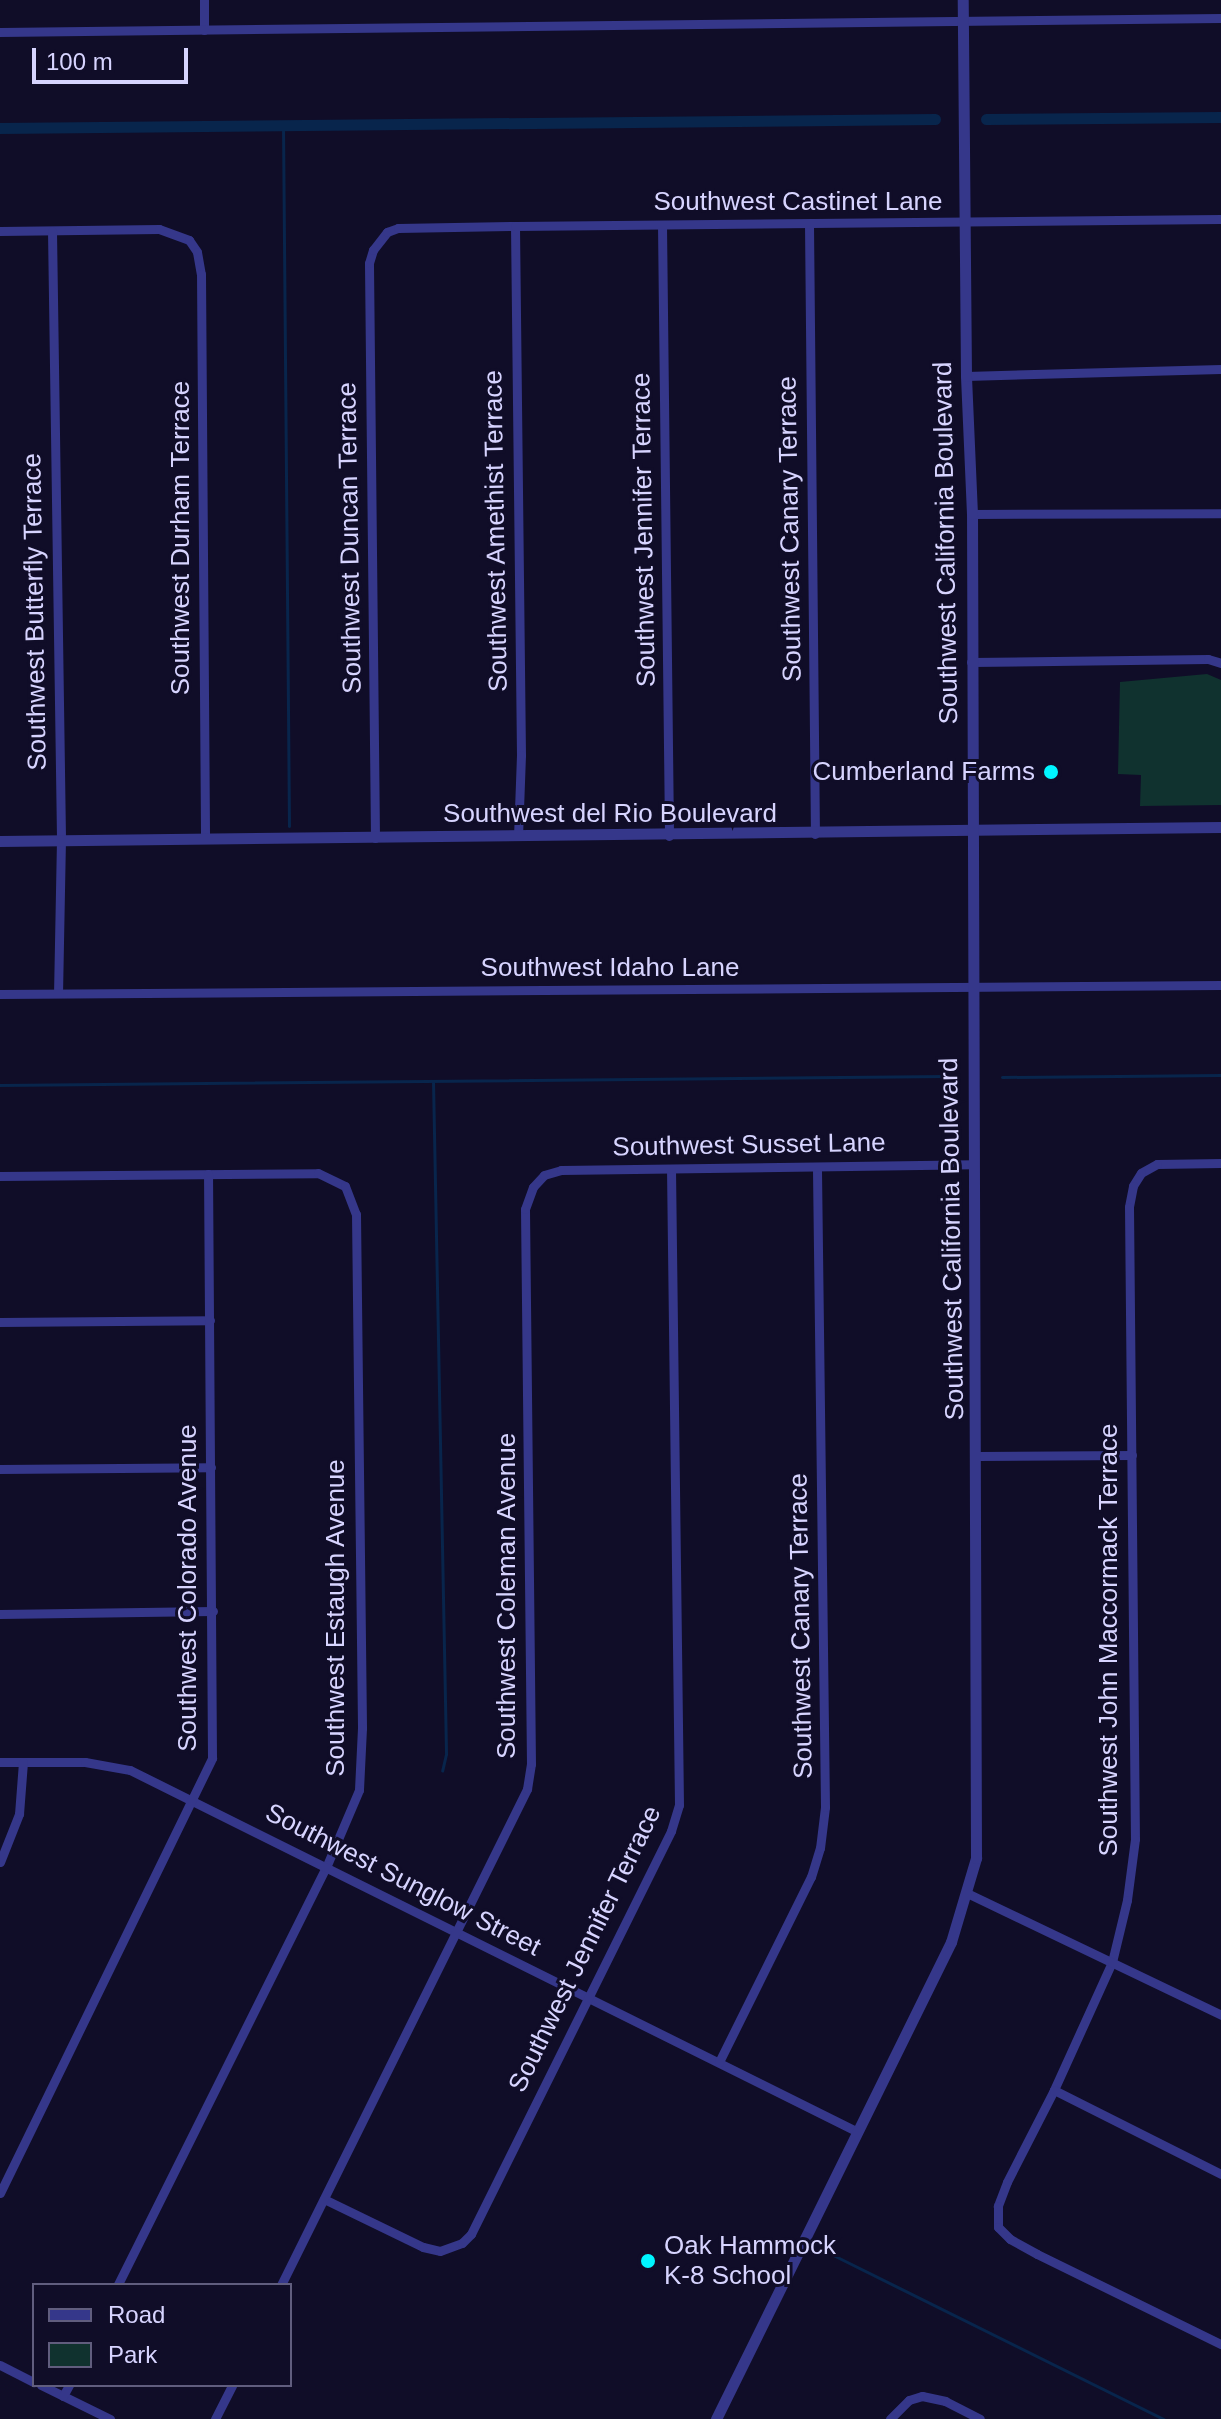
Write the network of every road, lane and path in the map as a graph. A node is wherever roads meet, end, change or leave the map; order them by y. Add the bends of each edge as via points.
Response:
1 (204, 0) edge
2 (963, 0) edge
3 (1221, 18) edge
4 (963, 22) junction
5 (204, 30) junction
6 (0, 32) edge
7 (1221, 219) edge
8 (966, 223) junction
9 (809, 224) junction
10 (662, 225) junction
11 (515, 226) junction
12 (0, 231) edge
13 (52, 231) junction
14 (379, 239) joint
15 (1221, 369) edge
16 (966, 376) junction
17 (1221, 513) edge
18 (972, 514) junction
19 (971, 662) junction
20 (1221, 663) edge
21 (1221, 827) edge
22 (970, 831) junction
23 (815, 834) junction
24 (518, 835) junction
25 (669, 836) junction
26 (205, 838) junction
27 (375, 838) junction
28 (61, 839) junction
29 (0, 841) edge
30 (1221, 985) edge
31 (972, 989) junction
32 (58, 993) junction
33 (0, 994) edge
34 (1221, 1163) edge
35 (973, 1164) junction
36 (817, 1167) junction
37 (671, 1169) junction
38 (208, 1174) junction
39 (0, 1176) edge
40 (533, 1187) joint
41 (210, 1320) junction
42 (0, 1322) edge
43 (1132, 1455) junction
44 (978, 1456) junction
45 (211, 1467) junction
46 (0, 1469) edge
47 (213, 1611) junction
48 (0, 1614) edge
49 (0, 1762) edge
50 (23, 1762) junction
51 (194, 1801) junction
52 (0, 1862) edge
53 (327, 1865) junction
54 (969, 1894) junction
55 (457, 1932) junction
56 (1112, 1962) junction
57 (588, 1997) junction
58 (1221, 2015) edge
59 (719, 2062) junction
60 (1054, 2090) junction
61 (858, 2132) junction
62 (1221, 2174) edge
63 (0, 2193) edge
64 (324, 2199) junction
65 (119, 2283) edge
66 (282, 2283) edge
67 (1221, 2344) edge
68 (0, 2365) edge
69 (32, 2381) edge
70 (45, 2387) edge
71 (68, 2387) edge
72 (231, 2387) edge
73 (63, 2396) junction
74 (110, 2419) edge
75 (215, 2419) edge
76 (716, 2419) edge
77 (890, 2419) edge
78 (980, 2419) edge

1 - 5 street
2 - 4 street, Southwest California Boulevard
3 - 4 street
4 - 5 street
4 - 8 street, Southwest California Boulevard
5 - 6 street
7 - 8 street, Southwest Castinet Lane
8 - 9 street, Southwest Castinet Lane
8 - 16 street, Southwest California Boulevard
9 - 10 street, Southwest Castinet Lane
9 - 23 street, Southwest Canary Terrace
10 - 11 street, Southwest Castinet Lane
10 - 25 street, Southwest Jennifer Terrace
11 - 14 street, Southwest Castinet Lane via 398,228
11 - 24 street, Southwest Amethist Terrace
12 - 13 street
13 - 26 street, Southwest Durham Terrace via 159,229 189,240 197,252
13 - 28 street, Southwest Butterfly Terrace
14 - 27 street, Southwest Duncan Terrace via 369,263
15 - 16 street
16 - 18 street, Southwest California Boulevard
17 - 18 street
18 - 19 street, Southwest California Boulevard
19 - 20 street
19 - 22 street, Southwest California Boulevard
21 - 22 street, Southwest del Rio Boulevard
22 - 23 street, Southwest del Rio Boulevard
22 - 31 street, Southwest California Boulevard
23 - 25 street, Southwest del Rio Boulevard
24 - 25 street, Southwest del Rio Boulevard
24 - 27 street, Southwest del Rio Boulevard
26 - 27 street, Southwest del Rio Boulevard
26 - 28 street, Southwest del Rio Boulevard
28 - 29 street, Southwest del Rio Boulevard
28 - 32 street, Southwest Butterfly Terrace
30 - 31 street, Southwest Idaho Lane
31 - 32 street, Southwest Idaho Lane
31 - 35 street, Southwest California Boulevard
32 - 33 street, Southwest Idaho Lane
34 - 43 street, Southwest John Maccormack Terrace via 1157,1164 1141,1173 1133,1186
35 - 36 street, Southwest Susset Lane
35 - 44 street, Southwest California Boulevard
36 - 37 street, Southwest Susset Lane
36 - 59 street, Southwest Canary Terrace via 825,1807 811,1877
37 - 40 street, Southwest Susset Lane via 561,1170 544,1175
37 - 57 street, Southwest Jennifer Terrace via 679,1805
38 - 39 street
38 - 41 street, Southwest Colorado Avenue
38 - 53 street, Southwest Estaugh Avenue via 318,1173 345,1186 356,1214 361,1764 353,1809
40 - 55 street, Southwest Coleman Avenue via 525,1209 531,1764 522,1799
41 - 42 street
41 - 45 street, Southwest Colorado Avenue
43 - 44 street
43 - 56 street, Southwest John Maccormack Terrace via 1136,1825 1127,1900
44 - 54 street, Southwest California Boulevard via 976,1858
45 - 46 street
45 - 47 street, Southwest Colorado Avenue
47 - 48 street
47 - 51 street, Southwest Colorado Avenue via 212,1758
49 - 50 street, Southwest Sunglow Street
50 - 51 street, Southwest Sunglow Street via 85,1762 130,1770
50 - 52 street via 19,1814
51 - 53 street, Southwest Sunglow Street
51 - 63 street, Southwest Colorado Avenue
53 - 55 street, Southwest Sunglow Street
53 - 65 street, Southwest Estaugh Avenue
54 - 56 street
54 - 61 street, Southwest California Boulevard
55 - 57 street, Southwest Sunglow Street
55 - 64 street, Southwest Coleman Avenue
56 - 58 street
56 - 60 street, Southwest John Maccormack Terrace
57 - 59 street, Southwest Sunglow Street
57 - 64 street, Southwest Jennifer Terrace via 462,2243 440,2251 423,2247
59 - 61 street, Southwest Sunglow Street
60 - 62 street
60 - 67 street, Southwest John Maccormack Terrace via 1007,2182 998,2206 998,2227 1037,2254
61 - 76 street, Southwest California Boulevard
64 - 66 street, Southwest Coleman Avenue
68 - 69 street
70 - 73 street
71 - 73 street
72 - 75 street
73 - 74 street
77 - 78 street via 909,2400 922,2396

